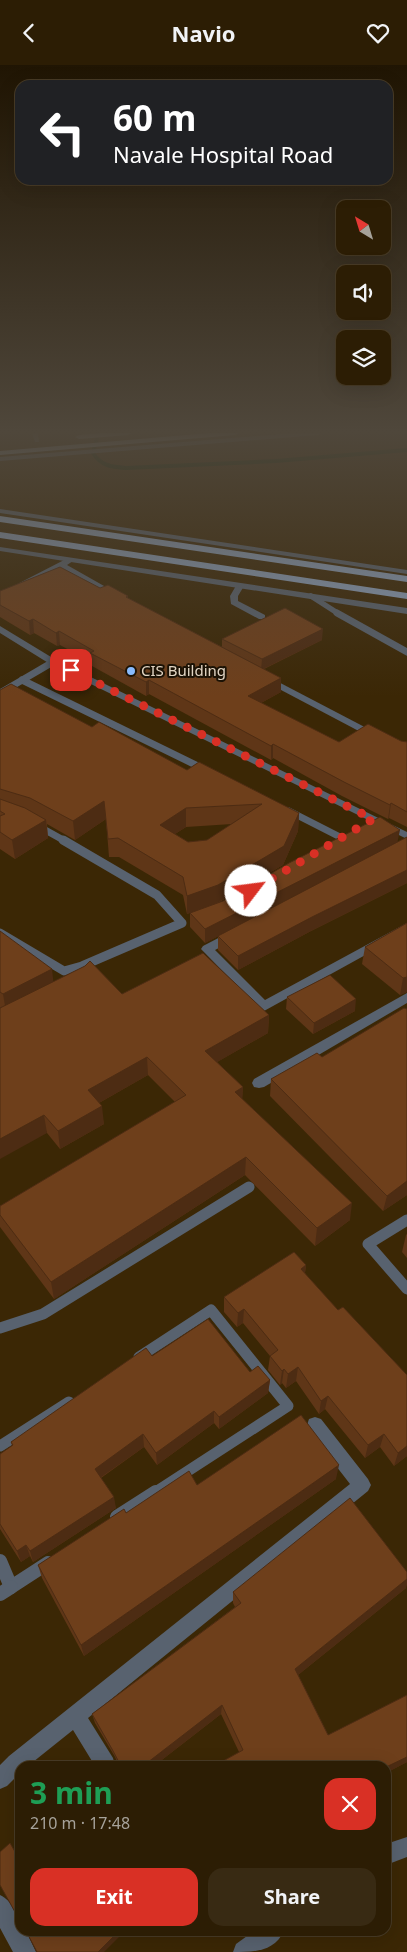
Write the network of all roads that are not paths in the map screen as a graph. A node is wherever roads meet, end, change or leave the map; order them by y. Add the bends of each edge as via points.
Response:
1 (14, 521) edge
2 (64, 521) edge
3 (0, 535) edge
4 (0, 549) edge
5 (71, 560) junction
6 (61, 565) junction
7 (407, 572) edge
8 (407, 579) edge
9 (240, 586) junction
10 (0, 596) edge
11 (407, 596) edge
12 (311, 597) junction
13 (128, 603) edge
14 (407, 611) edge
15 (262, 617) edge
16 (0, 629) edge
17 (407, 652) edge
18 (53, 662) junction
19 (262, 676) edge
20 (22, 680) junction
21 (0, 693) edge
22 (383, 739) edge
23 (209, 772) edge
24 (280, 807) edge
25 (373, 819) junction
26 (30, 821) edge
27 (362, 826) edge
28 (407, 836) edge
29 (334, 842) edge
30 (191, 920) edge
31 (182, 923) junction
32 (407, 927) edge
33 (242, 931) edge
34 (0, 933) edge
35 (407, 997) edge
36 (259, 1083) dead end
37 (249, 1187) dead end
38 (407, 1220) edge
39 (407, 1289) edge
40 (0, 1328) edge
41 (130, 1363) edge
42 (81, 1394) edge
43 (315, 1425) dead end
44 (0, 1446) edge
45 (109, 1523) edge
46 (60, 1555) edge
47 (0, 1561) edge
48 (6, 1590) edge
49 (75, 1716) junction
50 (19, 1761) edge
51 (103, 1761) edge
52 (15, 1764) edge
53 (0, 1779) edge
54 (407, 1847) edge
55 (391, 1853) edge
56 (0, 1906) edge
57 (15, 1934) edge
58 (16, 1936) edge
59 (266, 1936) edge
60 (25, 1952) edge
61 (244, 1952) edge

1 - 8 highway
2 - 7 street
3 - 11 highway
4 - 5 street
5 - 6 street
5 - 9 street
6 - 10 street
6 - 13 street
9 - 12 street
9 - 15 street via 234,602
12 - 14 street
12 - 17 lane
16 - 18 street
18 - 20 lane
18 - 25 street
19 - 22 street
20 - 21 lane
20 - 23 lane
24 - 29 lane via 345,836
25 - 27 lane
25 - 28 street
26 - 31 lane via 157,895
30 - 31 lane
31 - 34 lane via 83,969 64,971
32 - 33 street via 264,1006 207,949
35 - 36 street via 394,1010
37 - 40 lane via 43,1314
38 - 39 lane via 368,1245
41 - 45 lane via 211,1310 288,1406
42 - 44 lane
43 - 49 street via 362,1485
46 - 48 lane
47 - 48 lane
49 - 50 street
49 - 51 street
52 - 53 street
54 - 55 street
56 - 57 street
58 - 60 street
59 - 61 street

